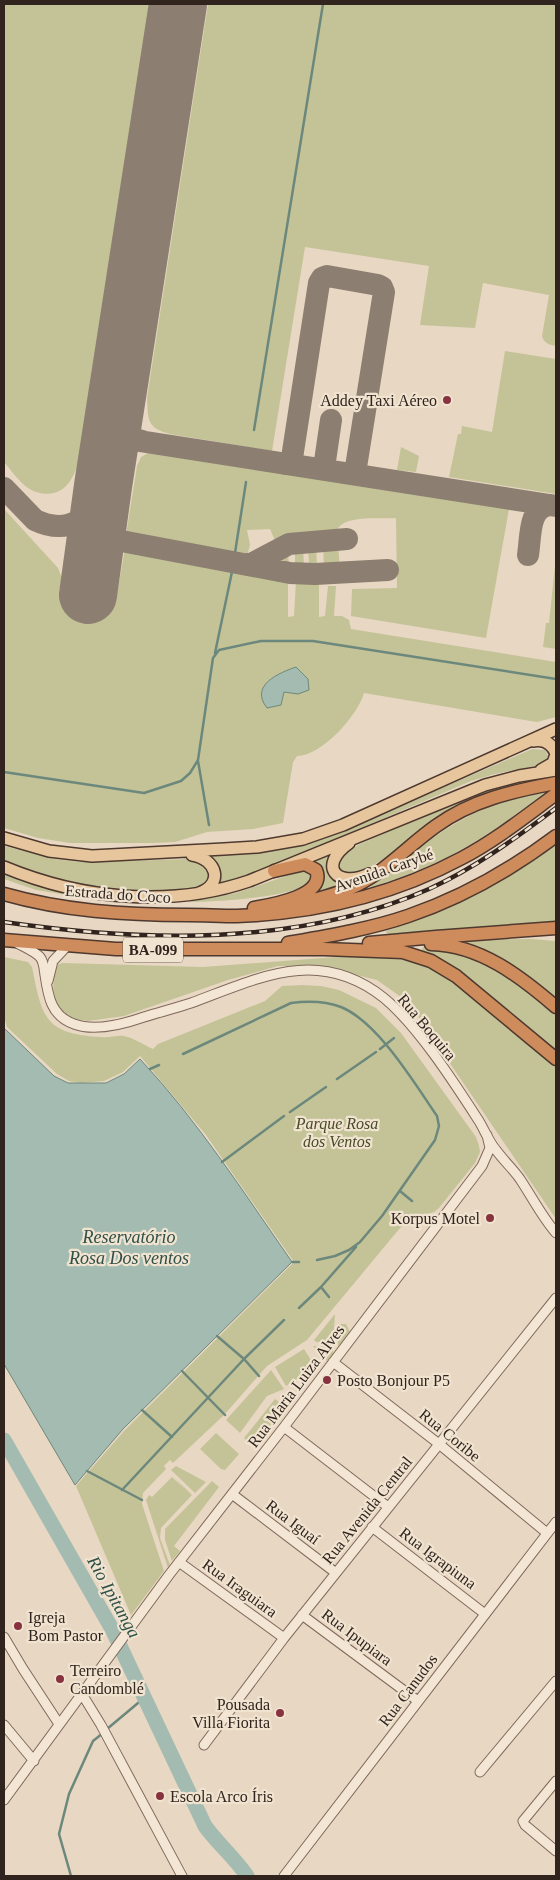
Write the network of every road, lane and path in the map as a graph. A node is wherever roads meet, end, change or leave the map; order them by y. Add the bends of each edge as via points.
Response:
1 (556, 729) edge
2 (529, 742) junction
3 (556, 770) edge
4 (532, 773) junction
5 (556, 784) edge
6 (556, 794) edge
7 (363, 834) junction
8 (556, 836) edge
9 (4, 838) edge
10 (173, 852) junction
11 (390, 862) junction
12 (4, 867) edge
13 (274, 871) junction
14 (4, 894) edge
15 (190, 895) junction
16 (269, 913) junction
17 (202, 915) junction
18 (556, 928) edge
19 (510, 933) junction
20 (556, 937) edge
21 (8, 940) edge
22 (386, 942) junction
23 (68, 946) junction
24 (239, 948) junction
25 (324, 949) junction
26 (47, 988) junction
27 (556, 1007) edge
28 (556, 1059) edge
29 (487, 1135) junction
30 (507, 1161) junction
31 (482, 1166) junction
32 (556, 1233) edge
33 (556, 1298) edge
34 (333, 1362) junction
35 (284, 1427) junction
36 (439, 1444) junction
37 (232, 1494) junction
38 (388, 1507) junction
39 (556, 1522) edge
40 (372, 1527) junction
41 (547, 1533) junction
42 (179, 1562) junction
43 (336, 1573) junction
44 (485, 1614) junction
45 (302, 1615) junction
46 (4, 1637) edge
47 (284, 1638) junction
48 (556, 1681) edge
49 (82, 1694) junction
50 (418, 1701) junction
51 (60, 1724) junction
52 (4, 1725) edge
53 (204, 1745) dead end
54 (34, 1761) junction
55 (480, 1772) dead end
56 (556, 1781) edge
57 (4, 1800) edge
58 (556, 1850) edge
59 (182, 1876) edge
60 (284, 1876) edge

1 - 2 main road
2 - 4 main road via 547,742 556,754 549,766
2 - 10 main road via 312,836 257,847
3 - 4 main road
4 - 7 main road via 485,785
5 - 11 highway via 512,791 469,807 437,826
6 - 16 highway, Avenida Carybé via 483,846 418,878 326,906
7 - 11 main road via 336,854 333,867 338,875 346,880 358,878
7 - 13 main road
8 - 24 highway via 496,876 408,916 324,937
9 - 10 main road via 66,854
10 - 15 main road via 201,856 212,866 211,884 205,890
11 - 16 highway via 356,886
12 - 15 main road via 47,883 87,892 141,897
13 - 15 main road via 217,892
13 - 17 highway via 305,864 316,870 318,878 310,891 279,902
14 - 17 highway, Estrada do Coco / BA-099 via 101,913
16 - 17 highway, Avenida Carybé
18 - 19 highway
19 - 20 highway
19 - 22 highway
21 - 23 highway, BA-099
21 - 26 street, Rua Boquira via 40,958
22 - 25 highway
22 - 27 highway via 447,945 467,950 500,965
23 - 24 highway, BA-099 via 158,950
23 - 26 street via 51,964
24 - 25 highway
25 - 28 highway via 403,952 431,961 466,984
26 - 29 street, Rua Boquira via 50,1003 62,1017 75,1024 93,1026 131,1022 274,973 307,970 346,977 369,988 396,1009 437,1059
29 - 30 street, Rua Boquira via 496,1151
29 - 31 street, Rua Maria Luiza Alves via 489,1151
30 - 31 street via 496,1158
30 - 32 street, Rua Boquira
31 - 34 street, Rua Maria Luiza Alves
33 - 36 street, Rua Avenida Central
34 - 35 street, Rua Maria Luiza Alves
34 - 36 street, Rua Coribe
35 - 37 street, Rua Maria Luiza Alves
35 - 38 street
36 - 38 street, Rua Avenida Central
36 - 41 street, Rua Coribe
37 - 42 street, Rua Maria Luiza Alves
37 - 43 street, Rua Iguaí
38 - 40 street, Rua Avenida Central
39 - 41 street, Rua Canudos
40 - 43 street, Rua Avenida Central
40 - 44 street, Rua Igrapiuna
41 - 44 street, Rua Canudos
42 - 47 street, Rua Iraguiara
42 - 49 street, Rua Maria Luiza Alves
43 - 45 street, Rua Avenida Central
44 - 50 street, Rua Canudos
45 - 47 street, Rua Avenida Central
45 - 50 street, Rua Ipupiara
46 - 51 street
47 - 53 street, Rua Avenida Central
48 - 55 street
49 - 51 street, Rua Maria Luiza Alves
49 - 59 street
50 - 60 street, Rua Canudos
51 - 54 street, Rua Maria Luiza Alves
52 - 54 street
54 - 57 street, Rua Maria Luiza Alves
56 - 58 street via 523,1821

